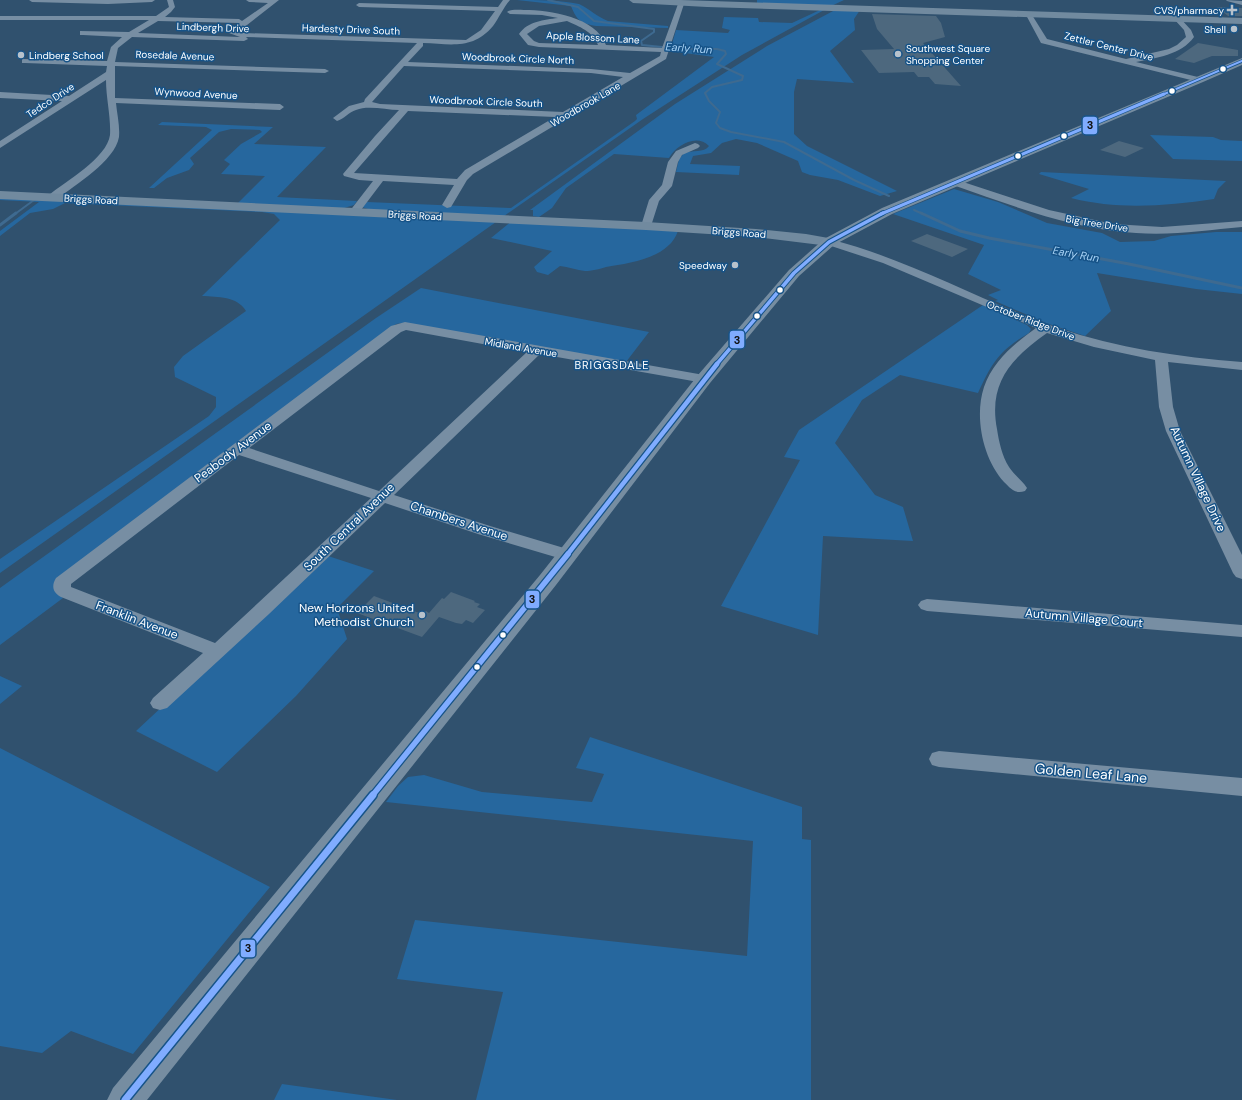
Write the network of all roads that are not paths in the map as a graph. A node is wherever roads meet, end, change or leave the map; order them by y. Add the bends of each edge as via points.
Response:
1 (32, 0) edge
2 (152, 0) edge
3 (170, 0) edge
4 (249, 0) edge
5 (276, 0) edge
6 (507, 0) edge
7 (633, 0) edge
8 (1229, 0) edge
9 (268, 1) edge
10 (657, 1) edge
11 (753, 3) edge
12 (1242, 3) edge
13 (681, 4) junction
14 (359, 5) dead end
15 (499, 9) junction
16 (510, 12) dead end
17 (1029, 15) junction
18 (0, 18) edge
19 (157, 19) junction
20 (566, 19) junction
21 (1178, 19) junction
22 (239, 21) dead end
23 (1242, 21) edge
24 (83, 33) dead end
25 (132, 34) junction
26 (343, 42) dead end
27 (420, 44) dead end
28 (602, 46) junction
29 (666, 49) junction
30 (24, 61) dead end
31 (1242, 61) edge
32 (1127, 62) junction
33 (111, 63) junction
34 (403, 64) junction
35 (326, 71) dead end
36 (111, 73) junction
37 (632, 76) junction
38 (1199, 80) junction
39 (0, 95) edge
40 (72, 99) junction
41 (111, 100) junction
42 (368, 104) junction
43 (280, 107) dead end
44 (406, 108) junction
45 (565, 115) junction
46 (338, 118) dead end
47 (0, 145) edge
48 (694, 146) dead end
49 (380, 178) junction
50 (460, 182) junction
51 (957, 183) junction
52 (0, 194) edge
53 (53, 197) junction
54 (447, 205) dead end
55 (354, 212) junction
56 (1242, 224) edge
57 (646, 226) junction
58 (830, 242) junction
59 (410, 327) joint
60 (1046, 328) junction
61 (537, 350) junction
62 (1161, 358) junction
63 (1242, 366) edge
64 (704, 379) junction
65 (236, 449) junction
66 (1019, 488) dead end
67 (381, 496) junction
68 (568, 555) junction
69 (1242, 573) edge
70 (61, 586) joint
71 (926, 605) dead end
72 (1242, 631) edge
73 (217, 651) junction
74 (160, 703) dead end
75 (939, 759) dead end
76 (1242, 787) edge
77 (125, 1100) edge

1 - 2 street
3 - 19 street via 171,8
4 - 9 street
5 - 15 street, Hardesty Drive South via 233,33 469,42 477,38
6 - 15 street
7 - 10 street
8 - 12 street
10 - 13 street
11 - 13 street
11 - 17 street
13 - 29 street, Woodbrook Lane
14 - 15 street
16 - 20 street via 546,13
17 - 21 street
17 - 32 street, Zettler Center Drive via 1044,41
18 - 19 street
19 - 22 street
19 - 25 street
20 - 28 street via 599,37
20 - 28 street, Apple Blossom Lane via 536,25 525,30 523,34 531,43 539,45
21 - 23 street
21 - 32 street via 1187,30 1190,37 1188,42 1172,50
24 - 25 street, Lindbergh Drive
25 - 26 street, Lindbergh Drive
25 - 33 street via 116,46
27 - 34 street
28 - 29 street, Apple Blossom Lane
29 - 37 street, Woodbrook Lane via 658,61
30 - 33 street, Rosedale Avenue
31 - 38 main road
32 - 38 street, Zettler Center Drive
33 - 35 street, Rosedale Avenue
33 - 36 street
34 - 37 street, Woodbrook Circle North via 591,71
34 - 42 street
36 - 40 street, Tedco Drive
36 - 41 street
37 - 45 street, Woodbrook Lane
38 - 51 main road
39 - 40 street
40 - 47 street, Tedco Drive
41 - 43 street, Wynwood Avenue
41 - 53 street via 115,130 112,143 103,156
42 - 44 street, Woodbrook Circle South
42 - 46 street via 352,108
44 - 45 street, Woodbrook Circle South
44 - 49 street via 348,173 354,177
45 - 50 street, Woodbrook Lane via 477,166
48 - 57 street via 679,153 673,162 667,186 654,200
49 - 50 street
49 - 55 street
50 - 54 street, Woodbrook Lane
51 - 56 street, Big Tree Drive via 1046,214 1106,226 1135,230 1166,230
51 - 58 main road via 887,211
52 - 53 street, Briggs Road
53 - 55 street, Briggs Road
55 - 57 street, Briggs Road
57 - 58 street, Briggs Road via 756,233
58 - 60 street, October Ridge Drive via 898,264
58 - 64 main road via 794,273
59 - 61 street, Midland Avenue
59 - 65 street, Peabody Avenue via 396,329
60 - 62 street, October Ridge Drive via 1108,348
60 - 66 street via 1013,352 1003,364 995,376 987,406 988,428 996,459 1007,477
61 - 64 street, Midland Avenue
61 - 67 street, South Central Avenue
62 - 63 street, October Ridge Drive
62 - 69 street, Autumn Village Drive via 1166,407 1173,431
64 - 68 main road
65 - 67 street, Chambers Avenue
65 - 70 street, Peabody Avenue via 65,578
67 - 68 street, Chambers Avenue
67 - 73 street, South Central Avenue
68 - 77 main road
70 - 73 street, Franklin Avenue via 67,593
71 - 72 street, Autumn Village Court
73 - 74 street, South Central Avenue
75 - 76 street, Golden Leaf Lane

